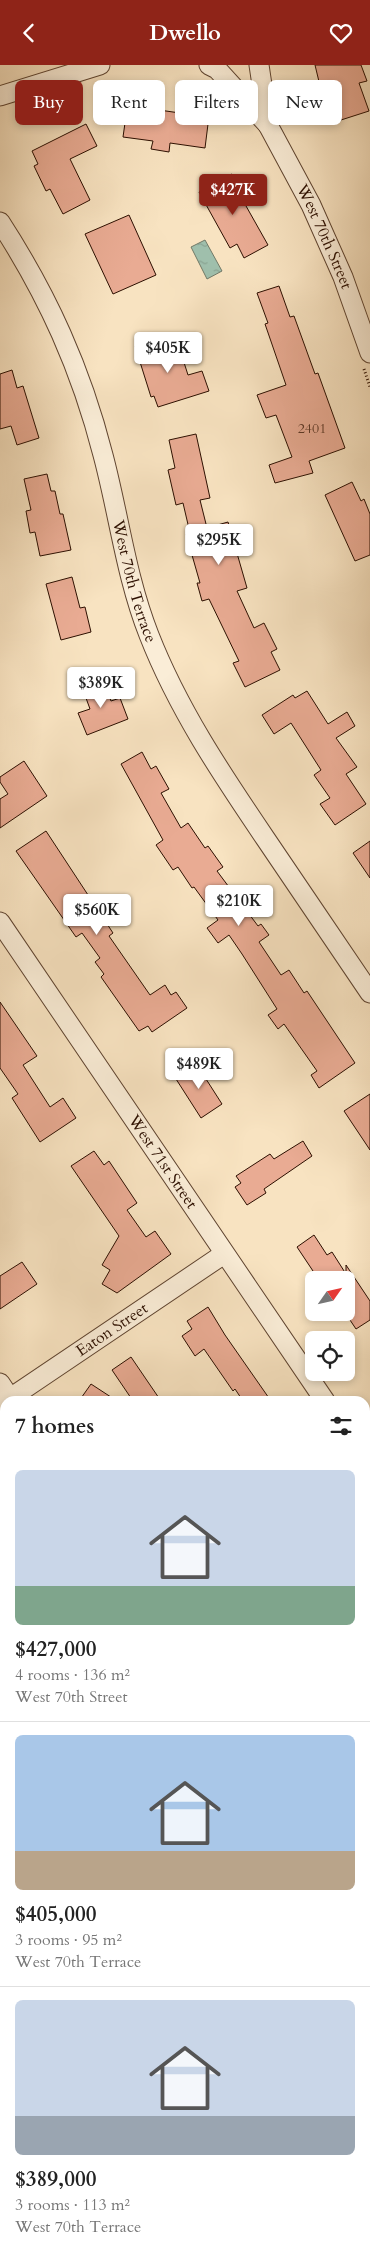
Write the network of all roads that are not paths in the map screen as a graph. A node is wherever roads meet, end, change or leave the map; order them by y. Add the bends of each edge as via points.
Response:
1 (100, 65) edge
2 (208, 65) edge
3 (259, 65) edge
4 (0, 96) edge
5 (268, 125) junction
6 (0, 222) edge
7 (370, 353) edge
8 (0, 922) edge
9 (370, 993) edge
10 (224, 1254) junction
11 (8, 1396) edge
12 (322, 1396) edge

1 - 4 street
2 - 5 street, West 70th Street via 216,69
3 - 5 street, West 70th Street
5 - 7 street, West 70th Street via 311,205 343,277
6 - 9 street, West 70th Terrace via 25,260 59,324 87,394 131,580 149,635 180,706 221,774
8 - 10 street, West 71st Street
10 - 11 street, Eaton Street
10 - 12 street, West 71st Street

